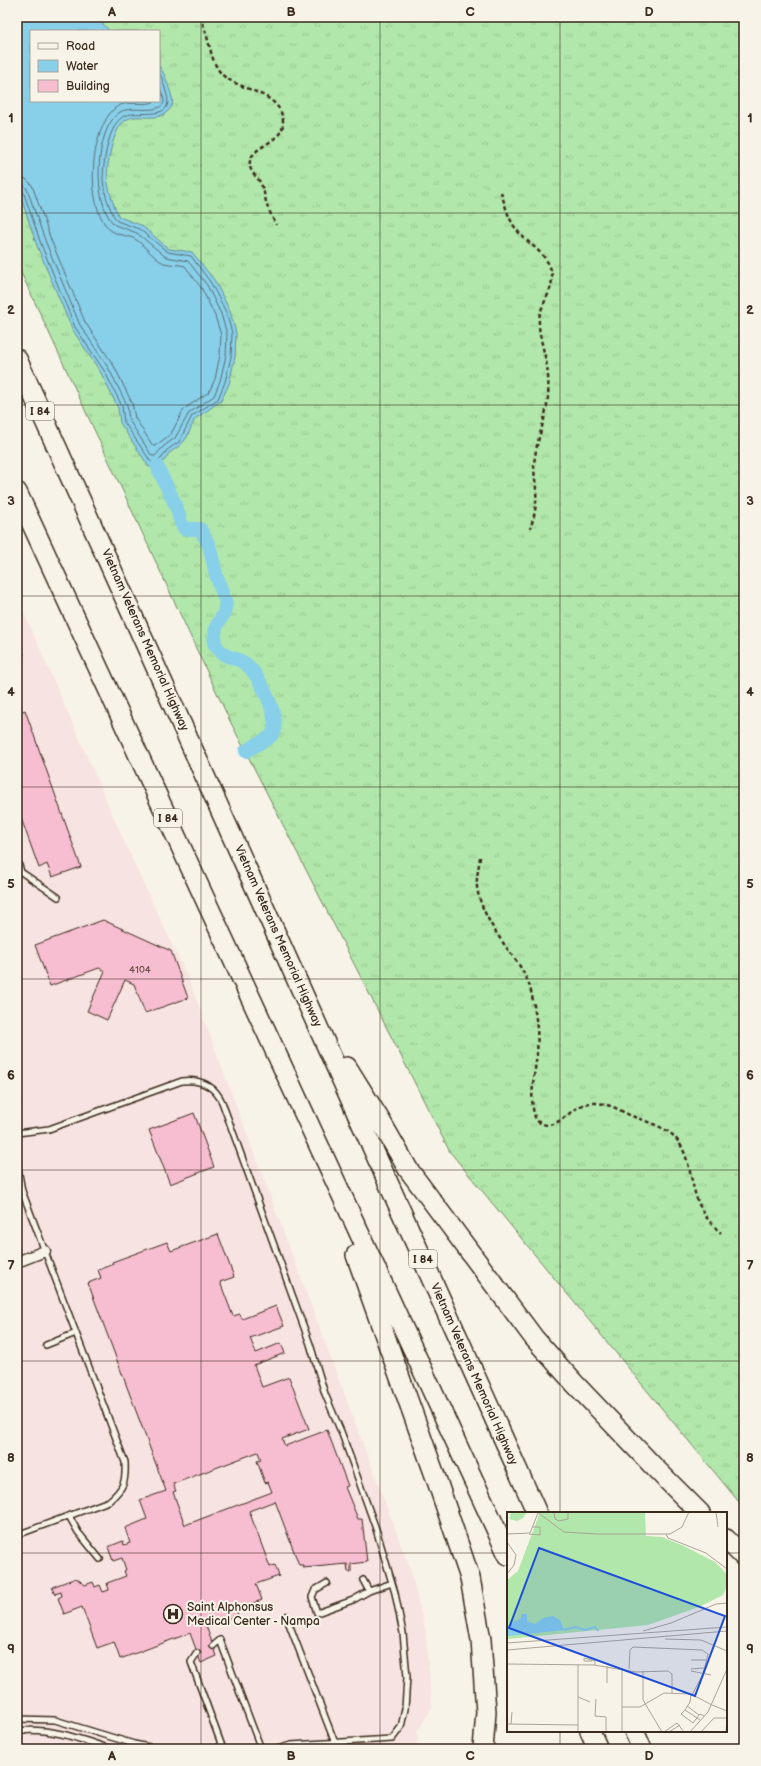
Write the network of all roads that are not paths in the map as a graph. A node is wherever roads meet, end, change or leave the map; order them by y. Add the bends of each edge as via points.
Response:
1 (17, 359) edge
2 (17, 492) edge
3 (17, 860) edge
4 (58, 897) dead end
5 (309, 1004) junction
6 (17, 1133) edge
7 (317, 1144) junction
8 (17, 1163) edge
9 (45, 1251) junction
10 (17, 1262) edge
11 (76, 1333) junction
12 (46, 1345) dead end
13 (537, 1512) edge
14 (699, 1512) edge
15 (69, 1516) junction
16 (17, 1535) edge
17 (727, 1540) edge
18 (507, 1553) edge
19 (744, 1557) edge
20 (100, 1559) dead end
21 (363, 1580) dead end
22 (327, 1582) dead end
23 (392, 1583) junction
24 (369, 1591) junction
25 (286, 1616) dead end
26 (213, 1646) dead end
27 (197, 1653) dead end
28 (17, 1719) edge
29 (17, 1731) edge
30 (590, 1732) edge
31 (634, 1732) edge
32 (335, 1743) junction
33 (111, 1749) edge
34 (159, 1749) edge
35 (223, 1749) edge
36 (261, 1749) edge
37 (276, 1749) edge
38 (483, 1749) edge
39 (598, 1749) edge
40 (642, 1749) edge

1 - 5 highway, Vietnam Veterans Memorial Highway / I 84
2 - 7 highway, I 84
3 - 4 lane via 21,872
5 - 13 highway, Vietnam Veterans Memorial Highway / I 84
5 - 14 highway via 408,1169 534,1338 656,1470
6 - 23 lane via 49,1129 182,1080 198,1081 214,1089 222,1102 310,1344 325,1394 376,1529
7 - 18 highway, I 84
7 - 38 highway via 470,1578 481,1640 486,1712
8 - 9 lane via 22,1191
9 - 10 street
9 - 11 lane
11 - 12 lane
11 - 15 lane via 125,1462 125,1478 120,1492 109,1501
15 - 16 lane
15 - 20 lane via 78,1532
17 - 19 highway
21 - 24 lane
22 - 24 lane via 315,1590 312,1597 317,1613 353,1600
23 - 24 lane
23 - 32 lane via 403,1633 407,1677 402,1726 392,1739
25 - 32 lane
26 - 36 lane via 220,1640
27 - 35 lane via 191,1662
28 - 34 lane via 55,1720
29 - 33 lane via 49,1730
30 - 39 highway
31 - 40 highway
32 - 37 lane via 291,1745

